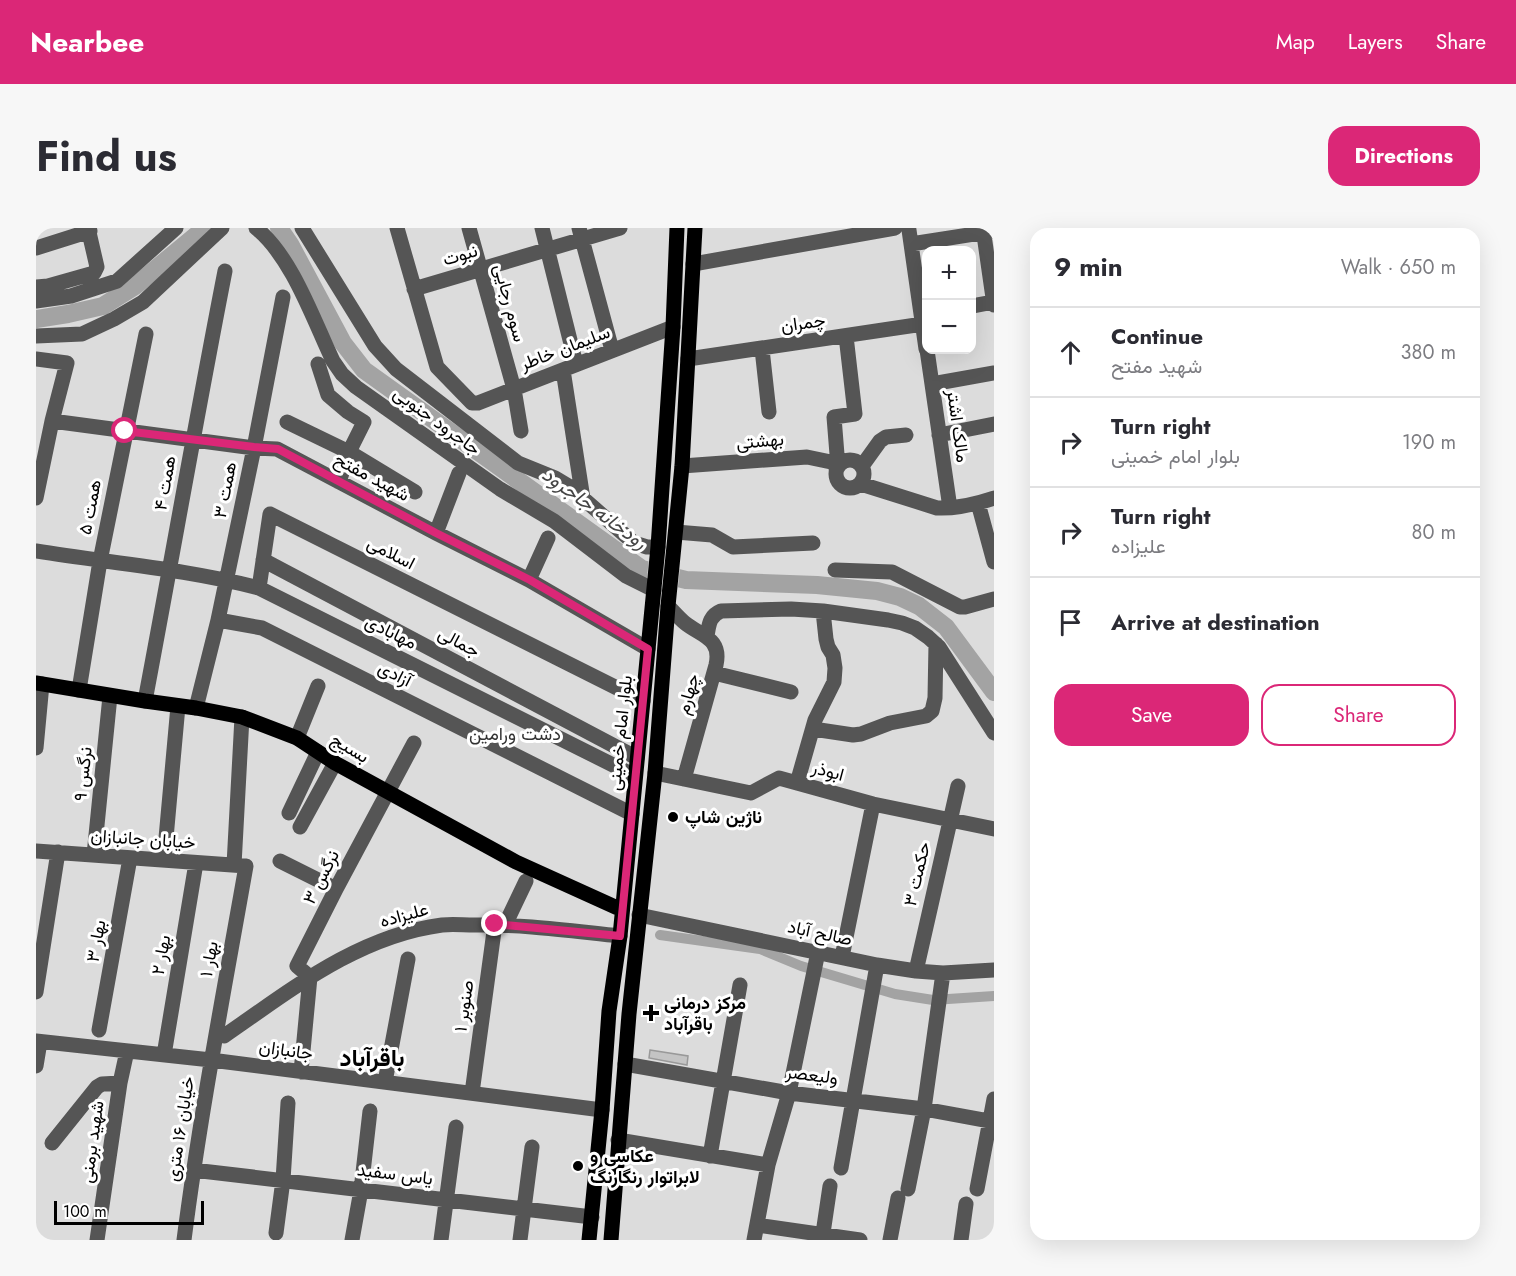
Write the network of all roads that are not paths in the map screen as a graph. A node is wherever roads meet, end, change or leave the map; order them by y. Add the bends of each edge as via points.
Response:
1 (176, 228) edge
2 (222, 228) edge
3 (256, 228) edge
4 (302, 228) edge
5 (397, 228) edge
6 (469, 228) edge
7 (542, 228) edge
8 (620, 228) edge
9 (677, 228) edge
10 (695, 228) edge
11 (89, 230) edge
12 (987, 230) edge
13 (581, 234) edge
14 (905, 234) edge
15 (36, 248) edge
16 (548, 249) junction
17 (693, 264) junction
18 (480, 269) junction
19 (225, 271) dead end
20 (36, 287) edge
21 (414, 289) junction
22 (283, 297) dead end
23 (36, 301) edge
24 (994, 303) edge
25 (976, 305) edge
26 (922, 309) edge
27 (922, 318) edge
28 (673, 327) junction
29 (146, 334) dead end
30 (36, 336) edge
31 (846, 336) junction
32 (762, 349) junction
33 (612, 351) junction
34 (928, 354) edge
35 (36, 359) edge
36 (688, 359) junction
37 (318, 364) dead end
38 (570, 367) junction
39 (994, 373) edge
40 (932, 384) junction
41 (513, 389) junction
42 (769, 412) dead end
43 (52, 421) junction
44 (287, 423) dead end
45 (994, 424) edge
46 (125, 431) junction
47 (521, 431) dead end
48 (906, 435) dead end
49 (939, 435) junction
50 (192, 438) junction
51 (254, 447) junction
52 (350, 452) junction
53 (682, 466) junction
54 (862, 466) junction
55 (838, 467) junction
56 (459, 473) dead end
57 (339, 483) junction
58 (861, 484) junction
59 (415, 492) dead end
60 (36, 498) edge
61 (994, 498) edge
62 (583, 499) junction
63 (978, 503) junction
64 (950, 508) junction
65 (675, 532) junction
66 (436, 533) junction
67 (548, 538) dead end
68 (813, 543) dead end
69 (992, 545) edge
70 (658, 547) junction
71 (36, 551) edge
72 (263, 560) junction
73 (100, 561) junction
74 (994, 562) edge
75 (170, 569) junction
76 (835, 570) dead end
77 (227, 580) junction
78 (530, 580) junction
79 (259, 588) junction
80 (654, 595) junction
81 (994, 599) edge
82 (668, 606) junction
83 (823, 611) junction
84 (218, 621) junction
85 (700, 632) junction
86 (936, 644) junction
87 (648, 649) junction
88 (714, 673) junction
89 (39, 684) edge
90 (318, 686) dead end
91 (80, 690) junction
92 (791, 692) dead end
93 (110, 696) junction
94 (145, 701) junction
95 (643, 701) junction
96 (178, 706) junction
97 (196, 708) junction
98 (242, 717) junction
99 (813, 729) junction
100 (994, 733) edge
101 (297, 738) junction
102 (414, 743) dead end
103 (36, 748) edge
104 (318, 752) junction
105 (637, 758) junction
106 (335, 763) junction
107 (655, 773) junction
108 (636, 776) junction
109 (684, 779) junction
110 (797, 783) junction
111 (958, 786) dead end
112 (388, 792) junction
113 (873, 804) junction
114 (289, 813) dead end
115 (632, 814) junction
116 (950, 820) junction
117 (300, 827) dead end
118 (994, 830) edge
119 (36, 851) edge
120 (58, 852) junction
121 (94, 855) junction
122 (130, 858) junction
123 (164, 860) junction
124 (280, 861) dead end
125 (196, 863) junction
126 (240, 866) junction
127 (526, 881) dead end
128 (336, 889) junction
129 (622, 910) junction
130 (639, 915) junction
131 (500, 925) junction
132 (620, 936) junction
133 (818, 952) junction
134 (842, 957) junction
135 (408, 959) dead end
136 (877, 965) junction
137 (994, 970) edge
138 (916, 971) junction
139 (943, 973) junction
140 (310, 977) junction
141 (740, 985) dead end
142 (36, 992) edge
143 (99, 1030) dead end
144 (224, 1036) dead end
145 (38, 1041) edge
146 (127, 1051) junction
147 (164, 1054) junction
148 (211, 1059) junction
149 (625, 1064) junction
150 (36, 1066) edge
151 (301, 1072) junction
152 (723, 1081) junction
153 (385, 1082) junction
154 (120, 1083) junction
155 (472, 1093) junction
156 (789, 1093) junction
157 (994, 1099) edge
158 (853, 1100) junction
159 (288, 1103) dead end
160 (924, 1109) junction
161 (602, 1110) junction
162 (370, 1111) dead end
163 (992, 1122) edge
164 (456, 1127) dead end
165 (618, 1140) junction
166 (51, 1143) dead end
167 (532, 1147) dead end
168 (710, 1156) junction
169 (768, 1165) junction
170 (841, 1168) dead end
171 (193, 1170) junction
172 (283, 1180) junction
173 (830, 1186) dead end
174 (978, 1189) dead end
175 (361, 1190) junction
176 (446, 1200) junction
177 (966, 1204) dead end
178 (524, 1209) junction
179 (592, 1217) junction
180 (276, 1233) dead end
181 (756, 1233) edge
182 (823, 1237) edge
183 (98, 1240) edge
184 (184, 1240) edge
185 (352, 1240) edge
186 (441, 1240) edge
187 (519, 1240) edge
188 (589, 1240) edge
189 (610, 1240) edge
190 (861, 1240) edge
191 (890, 1240) edge
192 (961, 1240) edge

1 - 23 street via 117,281 71,296
2 - 30 street via 143,302 82,334
3 - 80 street, جاجرود جنوبی via 290,269 333,361 356,387 500,489 554,521
4 - 62 street via 375,346 396,369 518,463 555,478
5 - 21 street
6 - 18 street, سوم رجایی
7 - 16 street
8 - 13 street, نبوت
9 - 28 main road, بلوار امام خمینی
10 - 17 main road, بلوار امام خمینی
11 - 15 street
11 - 20 street via 97,267 94,273
12 - 14 street
12 - 24 street
13 - 16 street, نبوت
13 - 33 street
14 - 17 street
14 - 26 street, مالک اشتر
16 - 18 street, نبوت
16 - 38 street
17 - 36 main road, بلوار امام خمینی
18 - 21 street, نبوت
18 - 41 street, سوم رجایی
19 - 50 street, همت ۴
21 - 41 street, سلیمان خاطر via 437,367 472,403
22 - 51 street, همت ۳
24 - 25 street
27 - 31 street, چمران
28 - 33 street, سلیمان خاطر
28 - 70 main road, بلوار امام خمینی
29 - 46 street, همت ۵
31 - 32 street, چمران
31 - 55 street via 855,414 834,417
32 - 36 street, چمران
32 - 42 street
33 - 38 street, سلیمان خاطر
34 - 40 street, مالک اشتر
35 - 43 street via 67,363
36 - 53 main road, بلوار امام خمینی
37 - 52 street via 328,395 364,423
38 - 41 street, سلیمان خاطر
38 - 62 street
39 - 40 street
40 - 49 street, مالک اشتر
41 - 47 street, سوم رجایی
43 - 46 street, شهید مفتح
43 - 60 street
44 - 52 street
45 - 49 street
46 - 50 street, شهید مفتح
46 - 73 street, همت ۵
48 - 54 street via 886,436
49 - 64 street, مالک اشتر
50 - 51 street, شهید مفتح
50 - 75 street, همت ۴
51 - 57 street, شهید مفتح via 278,449
51 - 77 street, همت ۳
52 - 57 street
52 - 59 street
53 - 55 street, بهشتی via 807,457
53 - 65 main road, بلوار امام خمینی
54 - 55 street via 850,460
54 - 58 street via 865,475
55 - 58 street via 836,476 844,487
56 - 66 street
57 - 66 street, شهید مفتح
58 - 64 street via 928,506
61 - 63 street
62 - 70 street via 634,543
63 - 64 street
63 - 69 street
65 - 68 street via 712,536 733,547
65 - 82 main road, بلوار امام خمینی
66 - 78 street, شهید مفتح
67 - 78 street
69 - 74 street
70 - 80 main road, بلوار امام خمینی
71 - 73 street
72 - 79 street, اسلامی
72 - 95 street, اسلامی via 270,514
72 - 105 street, جمالی
73 - 75 street
73 - 91 street, همت ۵
75 - 77 street
75 - 94 street, همت ۴
76 - 81 street via 892,572 960,607
77 - 79 street
77 - 84 street, همت ۳
78 - 87 street, شهید مفتح
79 - 108 street, مهابادی
80 - 87 main road, بلوار امام خمینی
82 - 85 street
82 - 107 main road, بلوار امام خمینی
83 - 85 street via 721,611
83 - 86 street via 902,623
83 - 99 street via 826,639 833,655 834,682
84 - 97 street
84 - 115 street, آزادی via 262,628
85 - 88 street, چهارم via 717,650
86 - 99 street via 935,698 932,711 926,716 853,735
86 - 100 street
87 - 95 main road, بلوار امام خمینی
88 - 92 street
88 - 109 street, چهارم
89 - 91 main road, بسیج
89 - 103 street
90 - 101 street
91 - 93 main road, بسیج
93 - 94 main road, بسیج
93 - 121 street, نرگس ۹
94 - 96 main road, بسیج
95 - 105 main road, بلوار امام خمینی
96 - 97 main road, بسیج
96 - 123 street
97 - 98 main road, بسیج
98 - 101 main road, بسیج
98 - 126 street, بهار ۱
99 - 110 street
101 - 104 main road, بسیج
102 - 112 street, نرگس ۳
104 - 106 main road, بسیج
104 - 114 street
105 - 108 main road, بلوار امام خمینی
106 - 112 main road, بسیج
106 - 117 street
107 - 109 street, ابوذر
107 - 130 main road, بلوار امام خمینی
108 - 115 main road, بلوار امام خمینی
109 - 110 street, ابوذر via 751,793 779,778
110 - 113 street, ابوذر
111 - 116 street, حکمت ۳
112 - 128 street, نرگس ۳
112 - 129 main road, بسیج via 516,862
113 - 116 street, ابوذر
113 - 134 street
115 - 129 main road, بلوار امام خمینی
116 - 118 street, ابوذر
116 - 138 street, حکمت ۳
119 - 120 street, خیابان جانبازان
120 - 121 street, خیابان جانبازان
120 - 142 street
121 - 122 street, خیابان جانبازان
122 - 123 street, خیابان جانبازان
122 - 143 street, بهار ۳
123 - 125 street, خیابان جانبازان
124 - 128 street
125 - 126 street, خیابان جانبازان
125 - 147 street, بهار ۲
126 - 148 street, بهار ۱
127 - 131 street, صنوبر ۱
128 - 140 street, نرگس ۳ via 297,966
129 - 132 main road, بلوار امام خمینی
130 - 133 street, صالح آباد
130 - 149 main road, بلوار امام خمینی
131 - 132 street, علیزاده
131 - 140 street, علیزاده via 444,925 416,930 350,954
131 - 155 street, صنوبر ۱
132 - 161 main road, بلوار امام خمینی via 609,1011
133 - 134 street, صالح آباد
133 - 156 street
134 - 136 street, صالح آباد
135 - 153 street
136 - 138 street, صالح آباد
136 - 158 street
137 - 139 street, صالح آباد
138 - 139 street, صالح آباد
139 - 160 street
140 - 144 street, علیزاده
140 - 151 street
141 - 152 street
145 - 146 street, جانبازان
145 - 150 street
146 - 147 street, جانبازان
146 - 154 street, شهید برمنی
147 - 148 street, جانبازان
148 - 151 street, جانبازان
148 - 171 street, خیابان ۱۶ متری
149 - 152 street, ولیعصر
149 - 165 main road, بلوار امام خمینی
151 - 153 street, جانبازان
152 - 156 street, ولیعصر
152 - 168 street
153 - 155 street, جانبازان
154 - 166 street via 97,1087
154 - 183 street, شهید برمنی
155 - 161 street, جانبازان
156 - 158 street, ولیعصر
156 - 169 street
157 - 163 street
158 - 160 street, ولیعصر
158 - 170 street
159 - 172 street
160 - 163 street, ولیعصر
160 - 191 street
161 - 179 main road, بلوار امام خمینی
162 - 175 street
163 - 174 street
164 - 176 street
165 - 168 street
165 - 189 main road, بلوار امام خمینی
167 - 178 street
168 - 169 street
169 - 181 street
171 - 172 street, یاس سفید
171 - 184 street, خیابان ۱۶ متری
172 - 175 street, یاس سفید
172 - 180 street
173 - 182 street
175 - 176 street, یاس سفید
175 - 185 street
176 - 178 street, یاس سفید
176 - 186 street
177 - 192 street
178 - 179 street, یاس سفید
178 - 187 street
179 - 188 main road, بلوار امام خمینی
181 - 182 street
182 - 190 street

